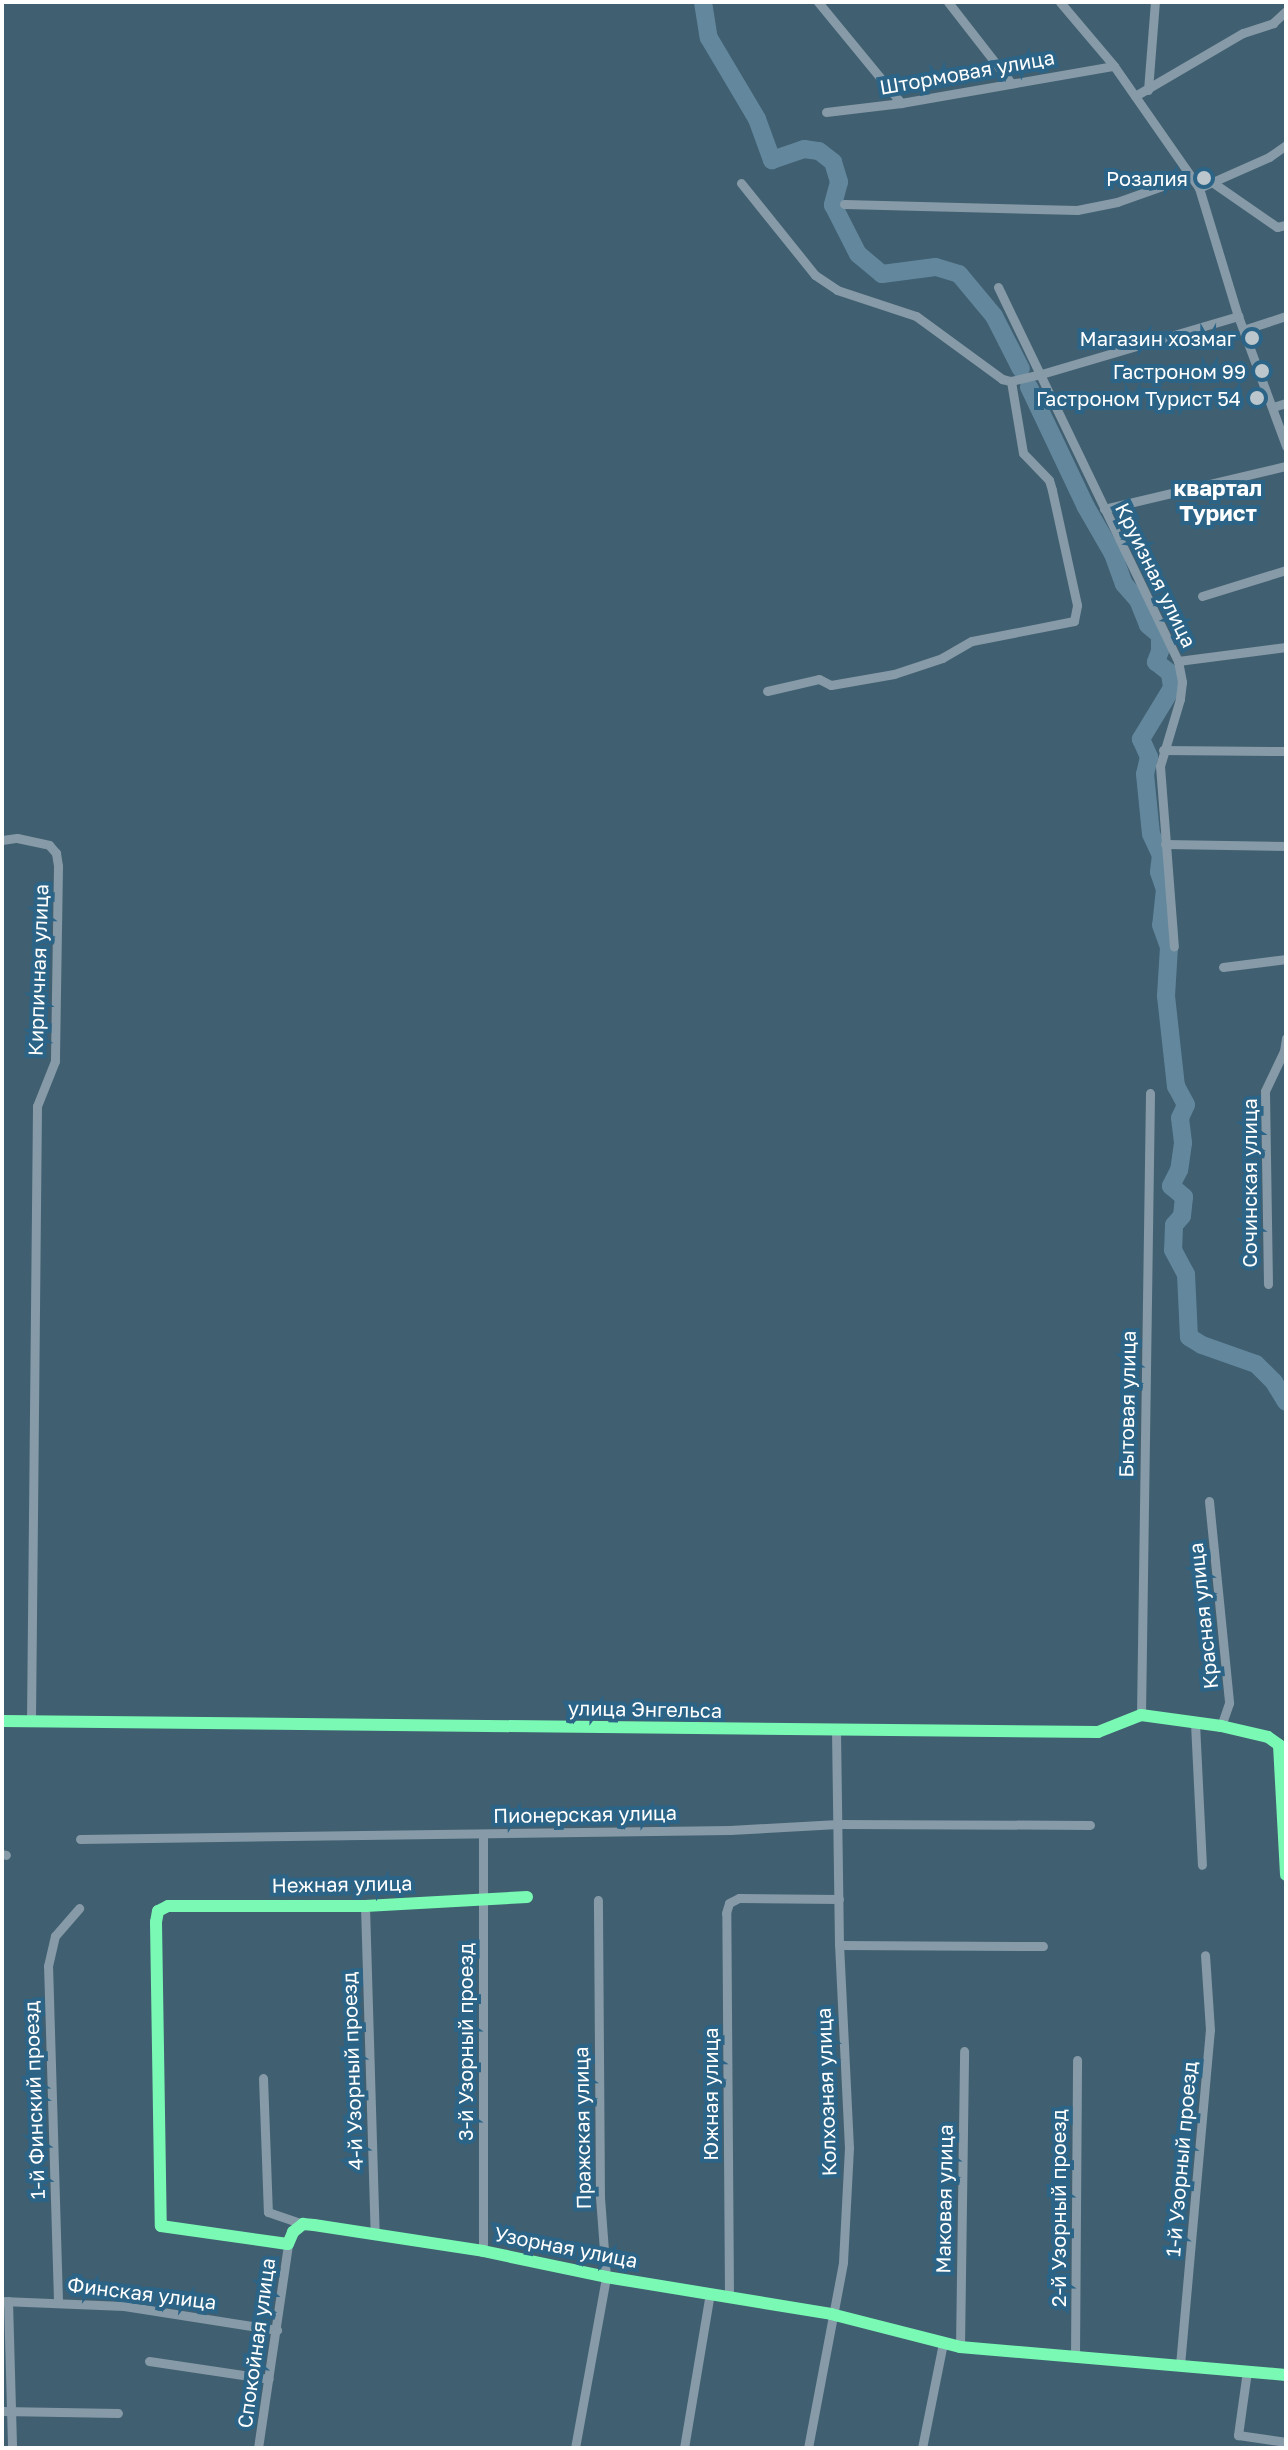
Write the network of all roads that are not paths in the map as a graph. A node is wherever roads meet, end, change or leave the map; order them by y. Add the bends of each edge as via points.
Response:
1 (818, 2) edge
2 (948, 2) edge
3 (1060, 2) edge
4 (1155, 2) edge
5 (1286, 11) edge
6 (1114, 66) junction
7 (1011, 83) junction
8 (1148, 90) junction
9 (1135, 96) junction
10 (901, 103) junction
11 (826, 112) dead end
12 (1286, 145) edge
13 (1286, 155) edge
14 (1269, 157) junction
15 (1191, 176) junction
16 (1212, 182) junction
17 (741, 183) dead end
18 (1199, 188) junction
19 (844, 204) dead end
20 (1281, 226) edge
21 (998, 287) dead end
22 (1238, 316) junction
23 (1286, 316) edge
24 (1243, 330) junction
25 (1038, 375) junction
26 (1011, 381) junction
27 (1286, 403) edge
28 (1273, 407) junction
29 (1286, 446) edge
30 (1286, 466) edge
31 (1104, 509) junction
32 (1286, 570) edge
33 (1202, 596) dead end
34 (1286, 647) edge
35 (1178, 661) junction
36 (767, 691) dead end
37 (1163, 750) junction
38 (1286, 751) edge
39 (2, 840) edge
40 (1165, 844) junction
41 (1286, 846) edge
42 (1174, 946) dead end
43 (1286, 959) edge
44 (1223, 967) dead end
45 (1286, 1038) edge
46 (1150, 1093) dead end
47 (1268, 1284) dead end
48 (1209, 1501) dead end
49 (1141, 1715) junction
50 (31, 1720) junction
51 (2, 1721) edge
52 (1195, 1723) junction
53 (1221, 1726) junction
54 (836, 1732) junction
55 (838, 1824) junction
56 (1090, 1825) dead end
57 (483, 1834) junction
58 (80, 1839) dead end
59 (1202, 1865) dead end
60 (1286, 1875) edge
61 (527, 1897) dead end
62 (483, 1899) junction
63 (839, 1899) junction
64 (598, 1900) dead end
65 (365, 1906) junction
66 (79, 1908) dead end
67 (839, 1945) junction
68 (1043, 1946) dead end
69 (1205, 1955) dead end
70 (964, 2051) dead end
71 (1077, 2060) dead end
72 (263, 2078) dead end
73 (303, 2224) junction
74 (375, 2234) junction
75 (288, 2244) junction
76 (483, 2251) junction
77 (606, 2277) junction
78 (710, 2293) junction
79 (729, 2296) junction
80 (5, 2301) edge
81 (58, 2301) junction
82 (831, 2314) junction
83 (277, 2330) junction
84 (943, 2343) junction
85 (960, 2347) junction
86 (1075, 2357) junction
87 (149, 2361) dead end
88 (1180, 2365) junction
89 (1247, 2371) junction
90 (1286, 2375) edge
91 (269, 2379) junction
92 (7, 2411) edge
93 (118, 2413) dead end
94 (1286, 2442) edge
95 (12, 2448) edge
96 (258, 2448) edge
97 (575, 2448) edge
98 (684, 2448) edge
99 (808, 2448) edge
100 (922, 2448) edge

1 - 10 street
2 - 7 street
3 - 6 street
4 - 8 street
5 - 8 street
6 - 7 street, Штормовая улица
6 - 9 street
7 - 10 street, Штормовая улица
8 - 9 street
9 - 15 street
10 - 11 street, Штормовая улица
12 - 14 street
13 - 14 street
14 - 16 street
15 - 18 street
15 - 19 street via 1128,199 1077,210
16 - 18 street
16 - 20 street
17 - 26 street via 815,275 837,290 916,316 993,374
18 - 22 street
21 - 25 street, Круизная улица
22 - 24 street
22 - 25 street
23 - 24 street
24 - 28 street
25 - 26 street
25 - 31 street, Круизная улица
26 - 36 street via 1023,453 1052,490 1077,605 1074,621 972,641 894,674 831,685 819,679
27 - 28 street
28 - 29 street
30 - 31 street
31 - 35 street, Круизная улица
32 - 33 street
34 - 35 street
35 - 37 street, Круизная улица via 1180,699
37 - 38 street
37 - 40 street, Круизная улица
39 - 50 street, Кирпичная улица via 49,845 58,866 55,1061 37,1106
40 - 41 street
40 - 42 street, Круизная улица
43 - 44 street
45 - 47 street, Сочинская улица via 1265,1091
46 - 49 street, Бытовая улица
48 - 53 street, Красная улица via 1229,1703
49 - 52 street, улица Энгельса
49 - 54 street, улица Энгельса via 1098,1732
50 - 51 street, улица Энгельса
50 - 54 street, улица Энгельса
52 - 53 street, улица Энгельса
52 - 59 street
53 - 60 street, улица Энгельса via 1268,1737 1279,1745
54 - 55 street, Колхозная улица
55 - 56 street, Пионерская улица
55 - 57 street, Пионерская улица
55 - 63 street, Колхозная улица
57 - 58 street, Пионерская улица
57 - 62 street, 3-й Узорный проезд
61 - 62 street, Нежная улица
62 - 65 street, Нежная улица
62 - 76 street, 3-й Узорный проезд
63 - 67 street, Колхозная улица
63 - 79 street, Южная улица via 739,1898 729,1903 726,1913
64 - 77 street, Пражская улица
65 - 74 street, 4-й Узорный проезд
65 - 75 street, Нежная улица via 168,1906 158,1911 161,2226
66 - 81 street, 1-й Финский проезд via 55,1936 48,1966
67 - 68 street
67 - 82 street, Колхозная улица via 849,2148 843,2262
69 - 88 street, 1-й Узорный проезд via 1210,2030
70 - 85 street, Маковая улица
71 - 86 street, 2-й Узорный проезд
72 - 73 street via 268,2212
73 - 74 street, Узорная улица
73 - 75 street
74 - 76 street, Узорная улица
75 - 83 street, Спокойная улица
76 - 77 street, Узорная улица
77 - 78 street, Узорная улица
77 - 97 street, Пражская улица
78 - 79 street, Узорная улица
78 - 98 street
79 - 82 street, Узорная улица
80 - 81 street, Финская улица
80 - 92 street
81 - 83 street, Финская улица
82 - 84 street, Узорная улица
82 - 99 street, Колхозная улица
83 - 91 street, Спокойная улица
84 - 85 street, Узорная улица
84 - 100 street
85 - 86 street, Узорная улица
86 - 88 street, Узорная улица
87 - 91 street
88 - 89 street, Узорная улица
89 - 90 street, Узорная улица
89 - 94 street via 1238,2435
91 - 96 street, Спокойная улица
92 - 93 street
92 - 95 street

